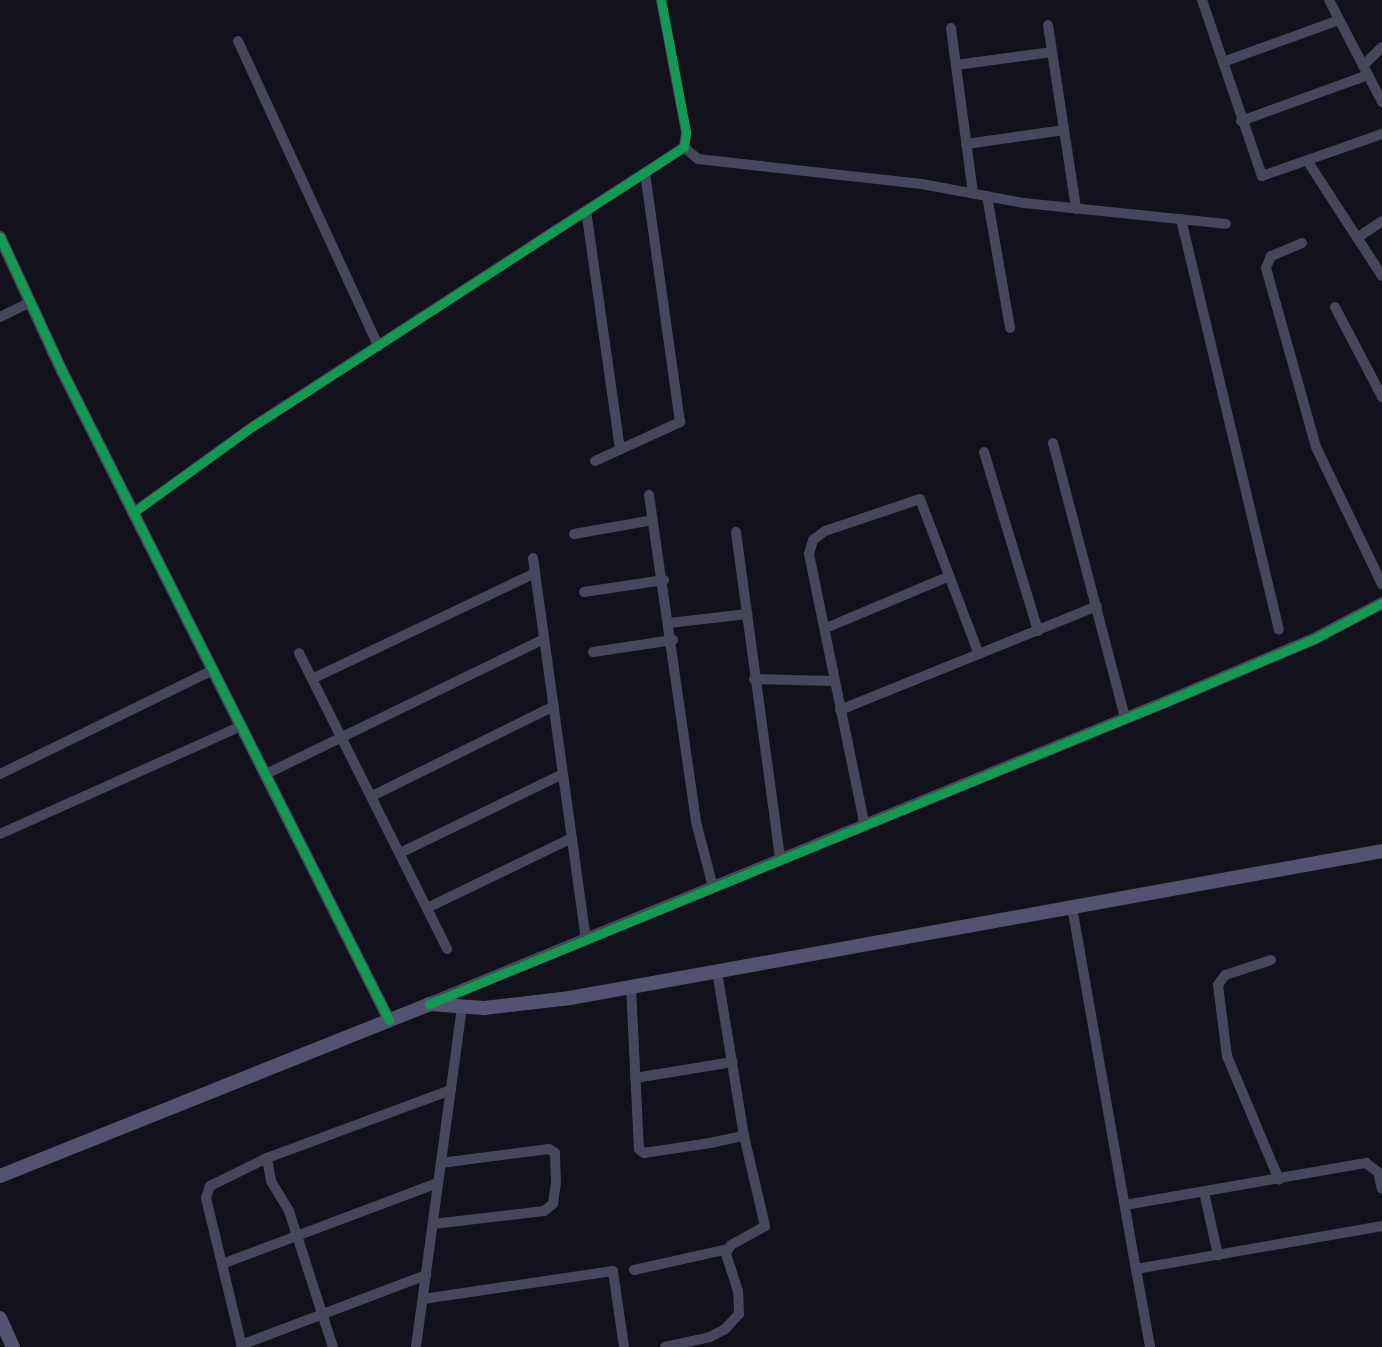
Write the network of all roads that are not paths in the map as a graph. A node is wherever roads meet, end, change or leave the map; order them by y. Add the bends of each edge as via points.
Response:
1 (661, 0) edge
2 (1205, 1) edge
3 (1332, 1) edge
4 (1339, 20) junction
5 (1048, 25) dead end
6 (951, 28) dead end
7 (238, 41) dead end
8 (1382, 47) edge
9 (1052, 52) junction
10 (1223, 62) junction
11 (956, 65) junction
12 (1365, 71) junction
13 (1382, 102) edge
14 (1241, 121) junction
15 (1064, 130) junction
16 (1382, 134) edge
17 (966, 144) junction
18 (684, 147) junction
19 (1308, 162) junction
20 (645, 173) junction
21 (973, 193) junction
22 (987, 195) junction
23 (1076, 209) junction
24 (586, 210) junction
25 (1181, 219) junction
26 (1382, 221) edge
27 (1226, 223) dead end
28 (0, 237) edge
29 (1357, 238) junction
30 (1302, 243) dead end
31 (1382, 276) edge
32 (32, 302) junction
33 (1335, 307) dead end
34 (0, 317) edge
35 (1010, 328) dead end
36 (378, 346) junction
37 (1382, 397) edge
38 (1053, 443) dead end
39 (620, 449) junction
40 (984, 452) dead end
41 (595, 461) dead end
42 (649, 495) dead end
43 (134, 512) junction
44 (653, 520) junction
45 (736, 532) dead end
46 (574, 534) dead end
47 (533, 558) dead end
48 (535, 573) junction
49 (950, 576) junction
50 (664, 580) junction
51 (1382, 584) edge
52 (584, 592) dead end
53 (1382, 603) edge
54 (1097, 606) junction
55 (747, 614) junction
56 (669, 623) junction
57 (826, 628) junction
58 (1279, 629) dead end
59 (1038, 631) junction
60 (544, 639) junction
61 (673, 640) junction
62 (593, 652) dead end
63 (299, 653) dead end
64 (979, 654) junction
65 (214, 670) junction
66 (314, 678) junction
67 (754, 679) junction
68 (834, 681) junction
69 (554, 706) junction
70 (840, 710) junction
71 (1125, 718) junction
72 (242, 726) junction
73 (342, 738) junction
74 (0, 774) edge
75 (266, 774) junction
76 (563, 774) junction
77 (372, 796) junction
78 (864, 822) junction
79 (0, 834) edge
80 (572, 838) junction
81 (1382, 850) edge
82 (400, 853) junction
83 (780, 858) junction
84 (713, 887) junction
85 (1072, 907) junction
86 (427, 908) junction
87 (586, 938) junction
88 (447, 949) dead end
89 (1271, 960) dead end
90 (717, 971) junction
91 (631, 987) junction
92 (429, 1004) junction
93 (462, 1007) junction
94 (389, 1020) junction
95 (733, 1062) junction
96 (635, 1078) junction
97 (451, 1090) junction
98 (744, 1136) junction
99 (267, 1158) junction
100 (441, 1163) junction
101 (0, 1176) edge
102 (1279, 1180) junction
103 (438, 1183) junction
104 (1382, 1189) edge
105 (1204, 1192) junction
106 (1125, 1205) junction
107 (433, 1224) junction
108 (1382, 1226) edge
109 (297, 1236) junction
110 (728, 1249) junction
111 (1218, 1255) junction
112 (222, 1264) junction
113 (634, 1269) dead end
114 (1136, 1269) junction
115 (426, 1275) junction
116 (422, 1299) junction
117 (323, 1314) junction
118 (0, 1318) edge
119 (242, 1346) edge
120 (13, 1347) edge
121 (333, 1347) edge
122 (416, 1347) edge
123 (624, 1347) edge
124 (665, 1347) edge
125 (1150, 1347) edge

1 - 18 street via 686,132
2 - 10 street
3 - 4 street
4 - 10 street
4 - 12 street
5 - 9 street
6 - 11 street
7 - 36 street
8 - 12 street
9 - 11 street
9 - 15 street
10 - 14 street
11 - 17 street
12 - 13 street
12 - 14 street
14 - 19 street via 1262,176
15 - 17 street
15 - 23 street
16 - 19 street
17 - 21 street
18 - 20 street
18 - 21 street via 698,159
19 - 29 street
20 - 24 street
20 - 39 street via 680,417 677,424
21 - 22 street
22 - 23 street
22 - 35 street
23 - 25 street
24 - 36 street
24 - 39 street
25 - 27 street
25 - 58 street
26 - 29 street
28 - 32 street
29 - 31 street
30 - 51 street via 1271,256 1266,268 1316,447
32 - 34 street
32 - 43 street
33 - 37 street
36 - 43 street via 252,427
38 - 54 street
39 - 41 street
40 - 59 street
42 - 44 street
43 - 65 street
44 - 46 street
44 - 50 street
45 - 55 street
47 - 48 street
48 - 60 street
48 - 66 street
49 - 57 street
49 - 57 street via 920,499 825,531 813,540 809,554
49 - 64 street
50 - 52 street
50 - 56 street
53 - 71 street via 1314,639
54 - 59 street
54 - 71 street
55 - 56 street
55 - 67 street
56 - 61 street
57 - 68 street
59 - 64 street
60 - 69 street
60 - 73 street
61 - 62 street
61 - 84 street via 696,822
63 - 66 street
64 - 70 street
65 - 72 street
65 - 74 street
66 - 73 street
67 - 68 street
67 - 83 street
68 - 70 street
69 - 76 street
69 - 77 street
70 - 78 street
71 - 78 street
72 - 75 street
72 - 79 street
73 - 75 street
73 - 77 street
75 - 94 street
76 - 80 street
76 - 82 street
77 - 82 street
78 - 83 street
80 - 86 street
80 - 87 street
81 - 85 main road
82 - 86 street
83 - 84 street
84 - 87 street
85 - 90 main road
85 - 106 street
86 - 88 street
87 - 92 street
89 - 102 street via 1225,975 1218,985 1227,1056
90 - 91 main road
90 - 95 street
91 - 93 main road via 524,1005
91 - 96 street
92 - 93 main road
92 - 94 main road
93 - 97 street
94 - 101 main road
95 - 96 street
95 - 98 street
96 - 98 street via 641,1152
97 - 99 street
97 - 100 street
98 - 110 street via 765,1226
99 - 109 street via 273,1186 289,1211
99 - 112 street via 216,1180 208,1189
100 - 103 street
100 - 107 street via 549,1149 555,1153 556,1183 553,1204 544,1211
102 - 104 street via 1371,1163
102 - 105 street
103 - 107 street
103 - 109 street
105 - 106 street
105 - 111 street
106 - 114 street
107 - 115 street
108 - 111 street
109 - 112 street
109 - 117 street
110 - 113 street
110 - 124 street via 739,1301 737,1319 697,1343
111 - 114 street
112 - 119 street
114 - 125 street
115 - 116 street
115 - 117 street
116 - 122 street
116 - 123 street via 613,1271
117 - 119 street
117 - 121 street
118 - 120 main road

